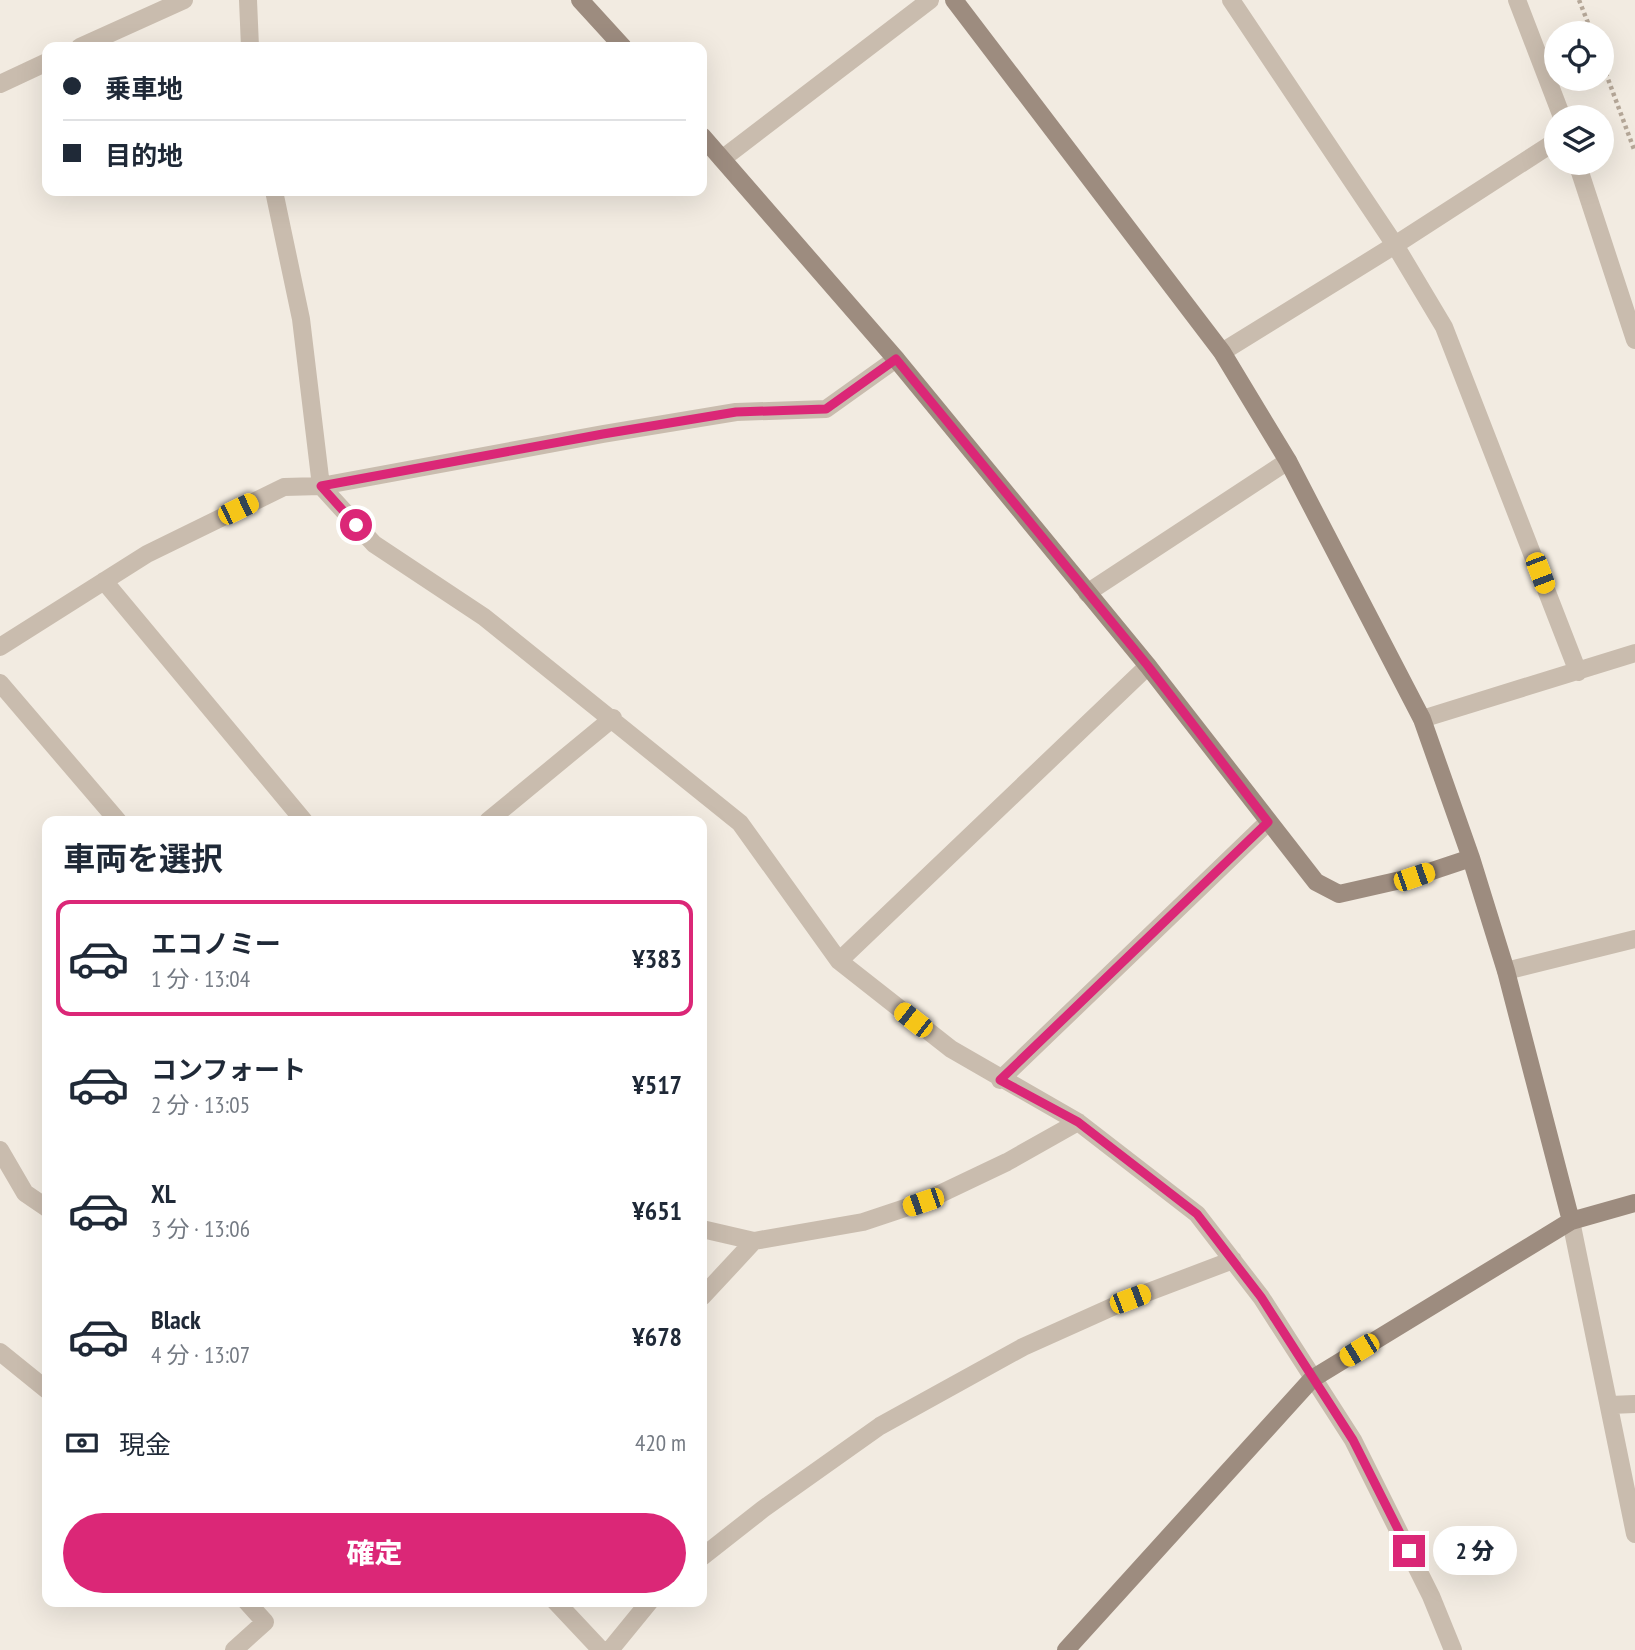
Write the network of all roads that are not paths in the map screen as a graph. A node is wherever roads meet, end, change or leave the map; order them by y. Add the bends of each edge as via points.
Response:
1 (184, 0) edge
2 (248, 0) edge
3 (580, 0) edge
4 (930, 0) edge
5 (954, 0) edge
6 (1231, 0) edge
7 (1517, 0) edge
8 (91, 42) edge
9 (250, 42) edge
10 (618, 42) edge
11 (42, 64) edge
12 (0, 84) edge
13 (1557, 105) edge
14 (707, 142) edge
15 (1544, 149) edge
16 (722, 159) junction
17 (1581, 175) edge
18 (275, 196) edge
19 (1395, 245) junction
20 (1635, 340) edge
21 (1222, 352) junction
22 (896, 359) junction
23 (1288, 461) junction
24 (321, 486) junction
25 (104, 581) junction
26 (1087, 593) junction
27 (0, 647) edge
28 (1635, 653) edge
29 (1148, 666) junction
30 (1578, 672) junction
31 (0, 683) edge
32 (613, 718) junction
33 (1422, 719) junction
34 (114, 816) edge
35 (300, 816) edge
36 (494, 816) edge
37 (1268, 822) junction
38 (1471, 858) junction
39 (1635, 939) edge
40 (839, 961) junction
41 (1506, 971) junction
42 (1000, 1080) junction
43 (1078, 1122) junction
44 (0, 1150) edge
45 (1635, 1203) edge
46 (42, 1205) edge
47 (1570, 1221) junction
48 (707, 1230) edge
49 (754, 1241) junction
50 (1233, 1260) junction
51 (707, 1292) edge
52 (0, 1352) edge
53 (1312, 1379) junction
54 (42, 1386) edge
55 (1635, 1404) edge
56 (1609, 1405) junction
57 (1635, 1534) edge
58 (707, 1553) edge
59 (251, 1607) edge
60 (561, 1607) edge
61 (645, 1607) edge
62 (234, 1650) edge
63 (601, 1650) edge
64 (610, 1650) edge
65 (1066, 1650) edge
66 (1453, 1650) edge

1 - 8 street
2 - 9 street
3 - 10 street
4 - 16 street
5 - 21 street
6 - 19 street
7 - 13 street
11 - 12 street
14 - 16 street
15 - 19 street
16 - 22 street
17 - 20 street
18 - 24 street via 301,319
19 - 21 street
19 - 30 street via 1444,327
21 - 23 street
22 - 24 street via 826,409 736,412
22 - 26 street
23 - 26 street
23 - 33 street
24 - 25 street via 284,487 148,554
24 - 32 street via 374,544 484,617
25 - 27 street
25 - 35 street
26 - 29 street
28 - 30 street
29 - 37 street
29 - 40 street
30 - 33 street
31 - 34 street
32 - 36 street
32 - 40 street via 740,823
33 - 38 street
37 - 38 street via 1316,882 1339,894
37 - 42 street
38 - 41 street
39 - 41 street
40 - 42 street via 950,1049
41 - 47 street
42 - 43 street
43 - 49 street via 1007,1163 923,1202 863,1222
43 - 50 street via 1197,1214
44 - 46 street via 25,1193
45 - 47 street
47 - 53 street
47 - 56 street
48 - 49 street
49 - 51 street
50 - 53 street
50 - 58 street via 1023,1347 880,1426
52 - 54 street
53 - 65 street
53 - 66 street via 1353,1440
55 - 56 street
56 - 57 street
59 - 62 street via 265,1622
60 - 63 street
61 - 64 street

